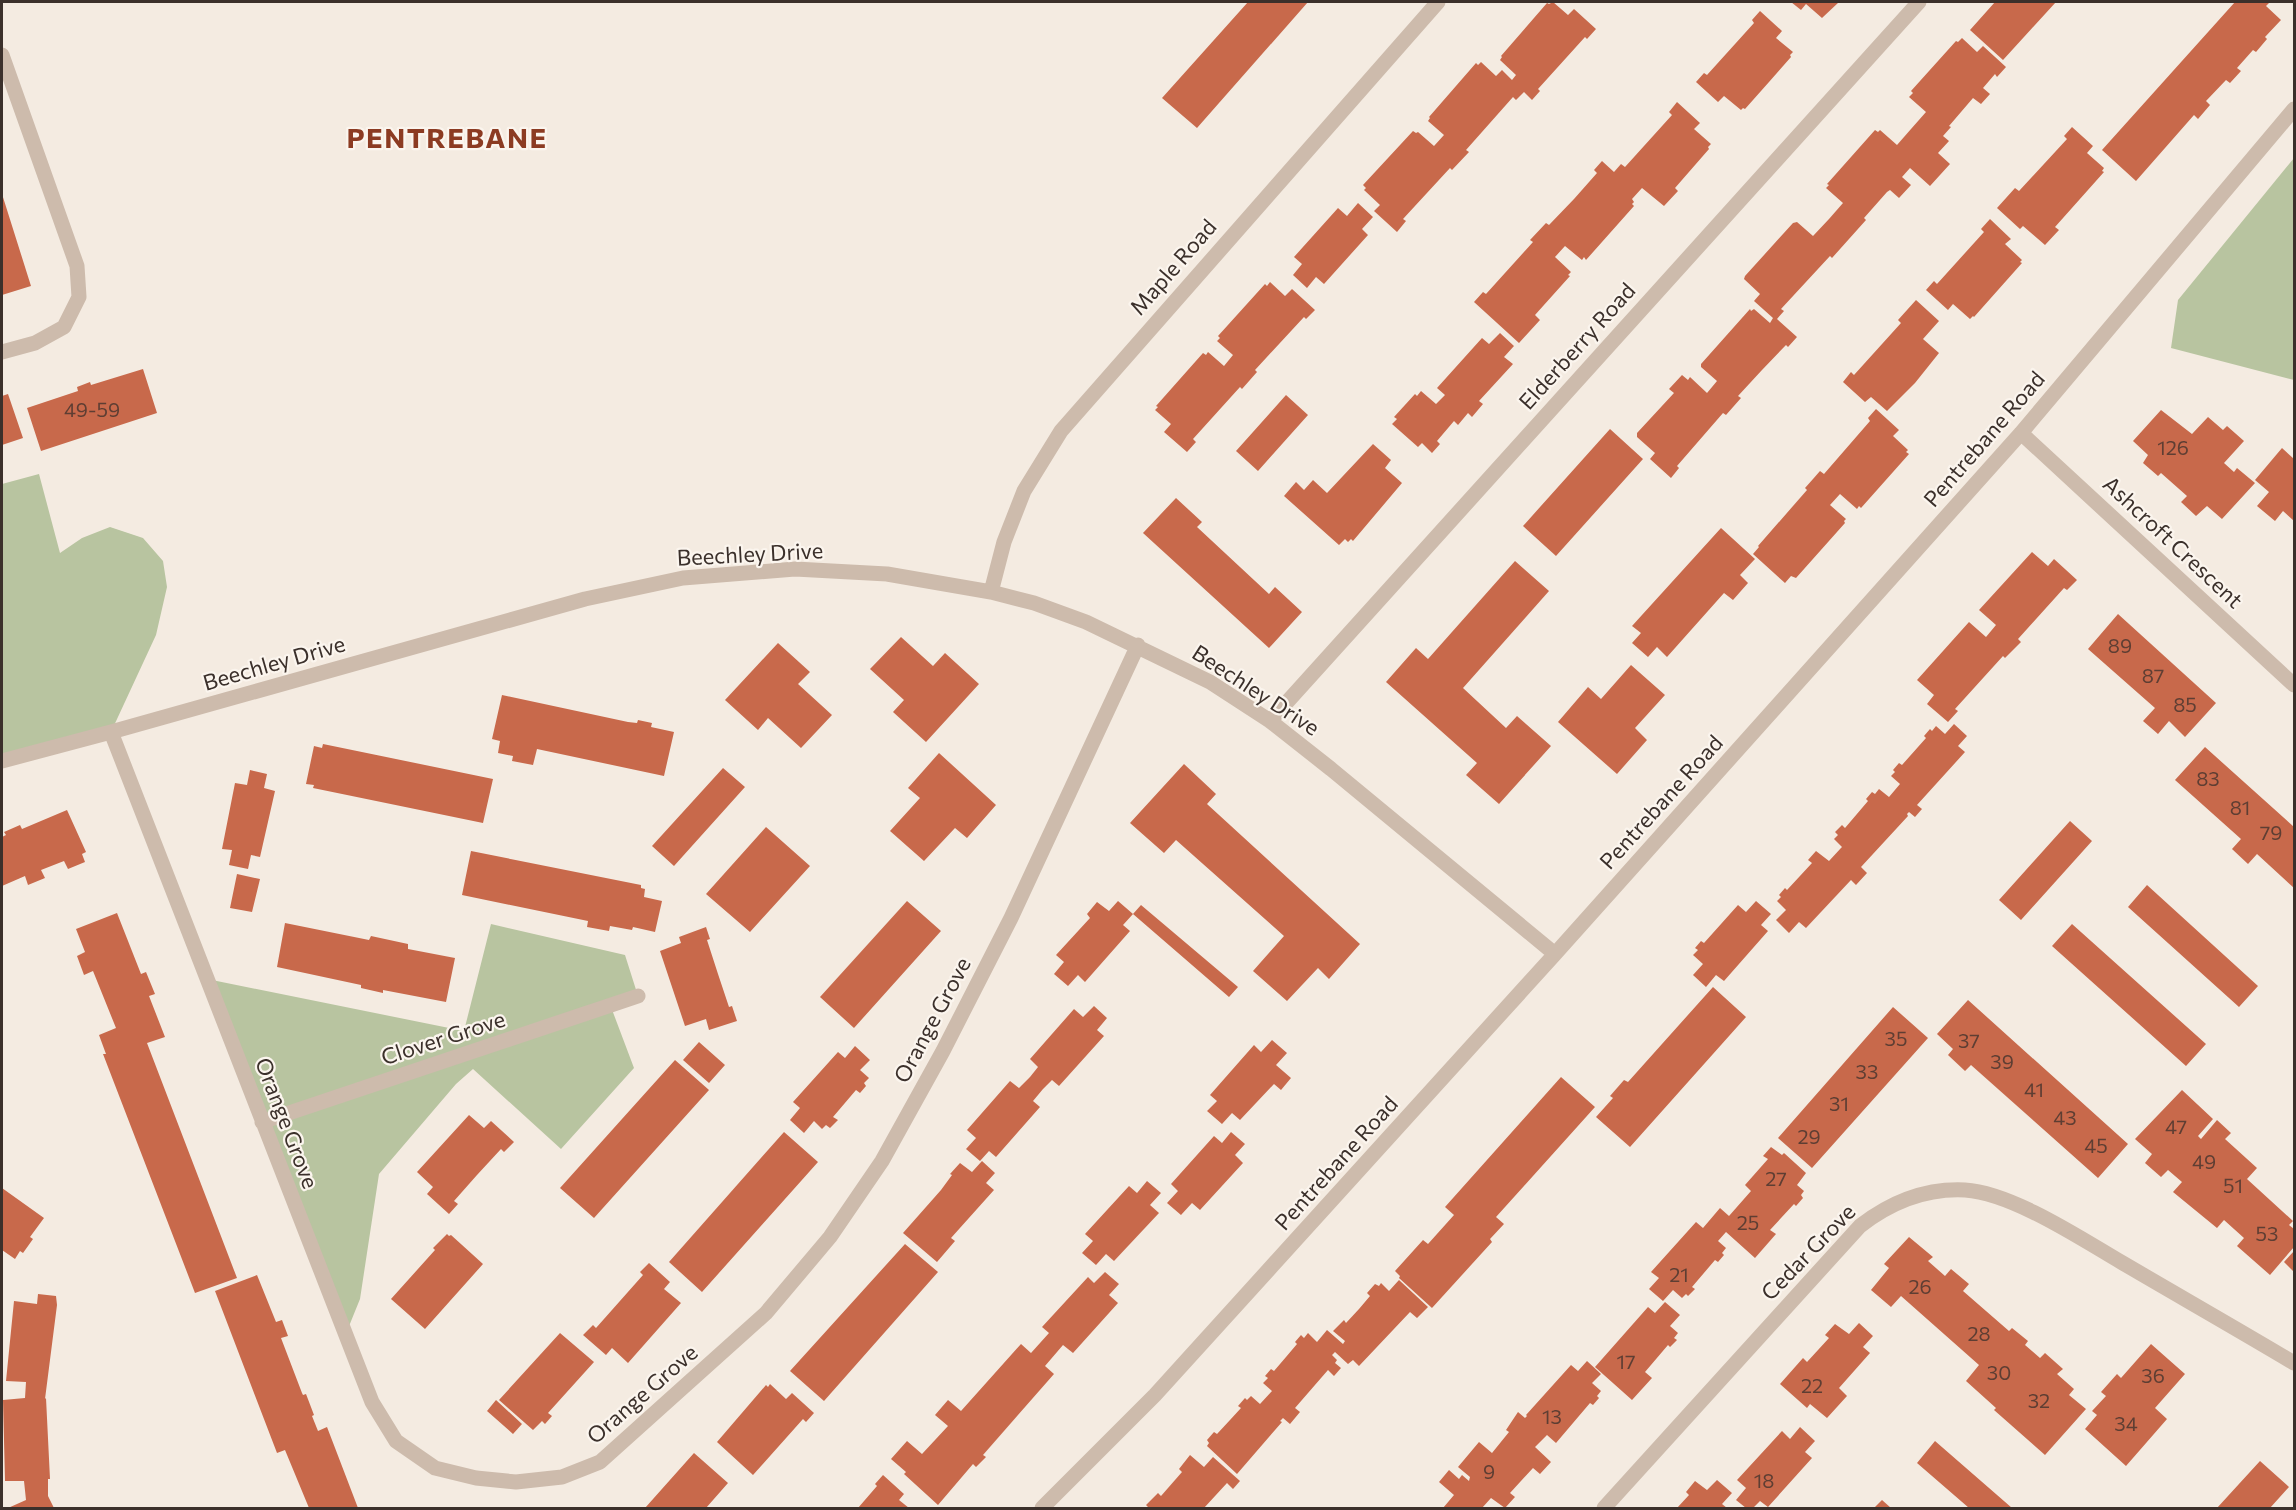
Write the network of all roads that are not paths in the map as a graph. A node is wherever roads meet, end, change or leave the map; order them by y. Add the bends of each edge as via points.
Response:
1 (1438, 2) edge
2 (1919, 2) edge
3 (2, 55) edge
4 (2295, 108) edge
5 (2, 352) edge
6 (2021, 433) junction
7 (991, 592) junction
8 (1138, 645) junction
9 (2295, 685) edge
10 (1270, 721) junction
11 (111, 732) junction
12 (2, 761) edge
13 (1555, 954) junction
14 (638, 996) dead end
15 (262, 1122) junction
16 (2295, 1363) edge
17 (1042, 1509) edge
18 (1604, 1509) edge

1 - 7 street, Maple Road via 1061,431 1024,492 1004,542
2 - 10 street, Elderberry Road
3 - 5 street via 77,266 79,297 64,327 35,343
4 - 6 street, Pentrebane Road
6 - 9 street, Ashcroft Crescent
6 - 13 street, Pentrebane Road
7 - 8 street, Beechley Drive via 1034,603
7 - 11 street, Beechley Drive via 887,574 795,569 683,578 585,599
8 - 10 street, Beechley Drive via 1210,682
8 - 15 street, Orange Grove via 1011,918 882,1161 830,1237 766,1313 600,1462 562,1477 516,1482 476,1478 435,1468 396,1441 363,1380
10 - 13 street, Beechley Drive
11 - 12 street, Beechley Drive
11 - 15 street, Orange Grove
13 - 17 street, Pentrebane Road via 1155,1395
14 - 15 street, Clover Grove
16 - 18 street, Cedar Grove via 2045,1218 1986,1194 1966,1190 1926,1193 1880,1210 1860,1226

